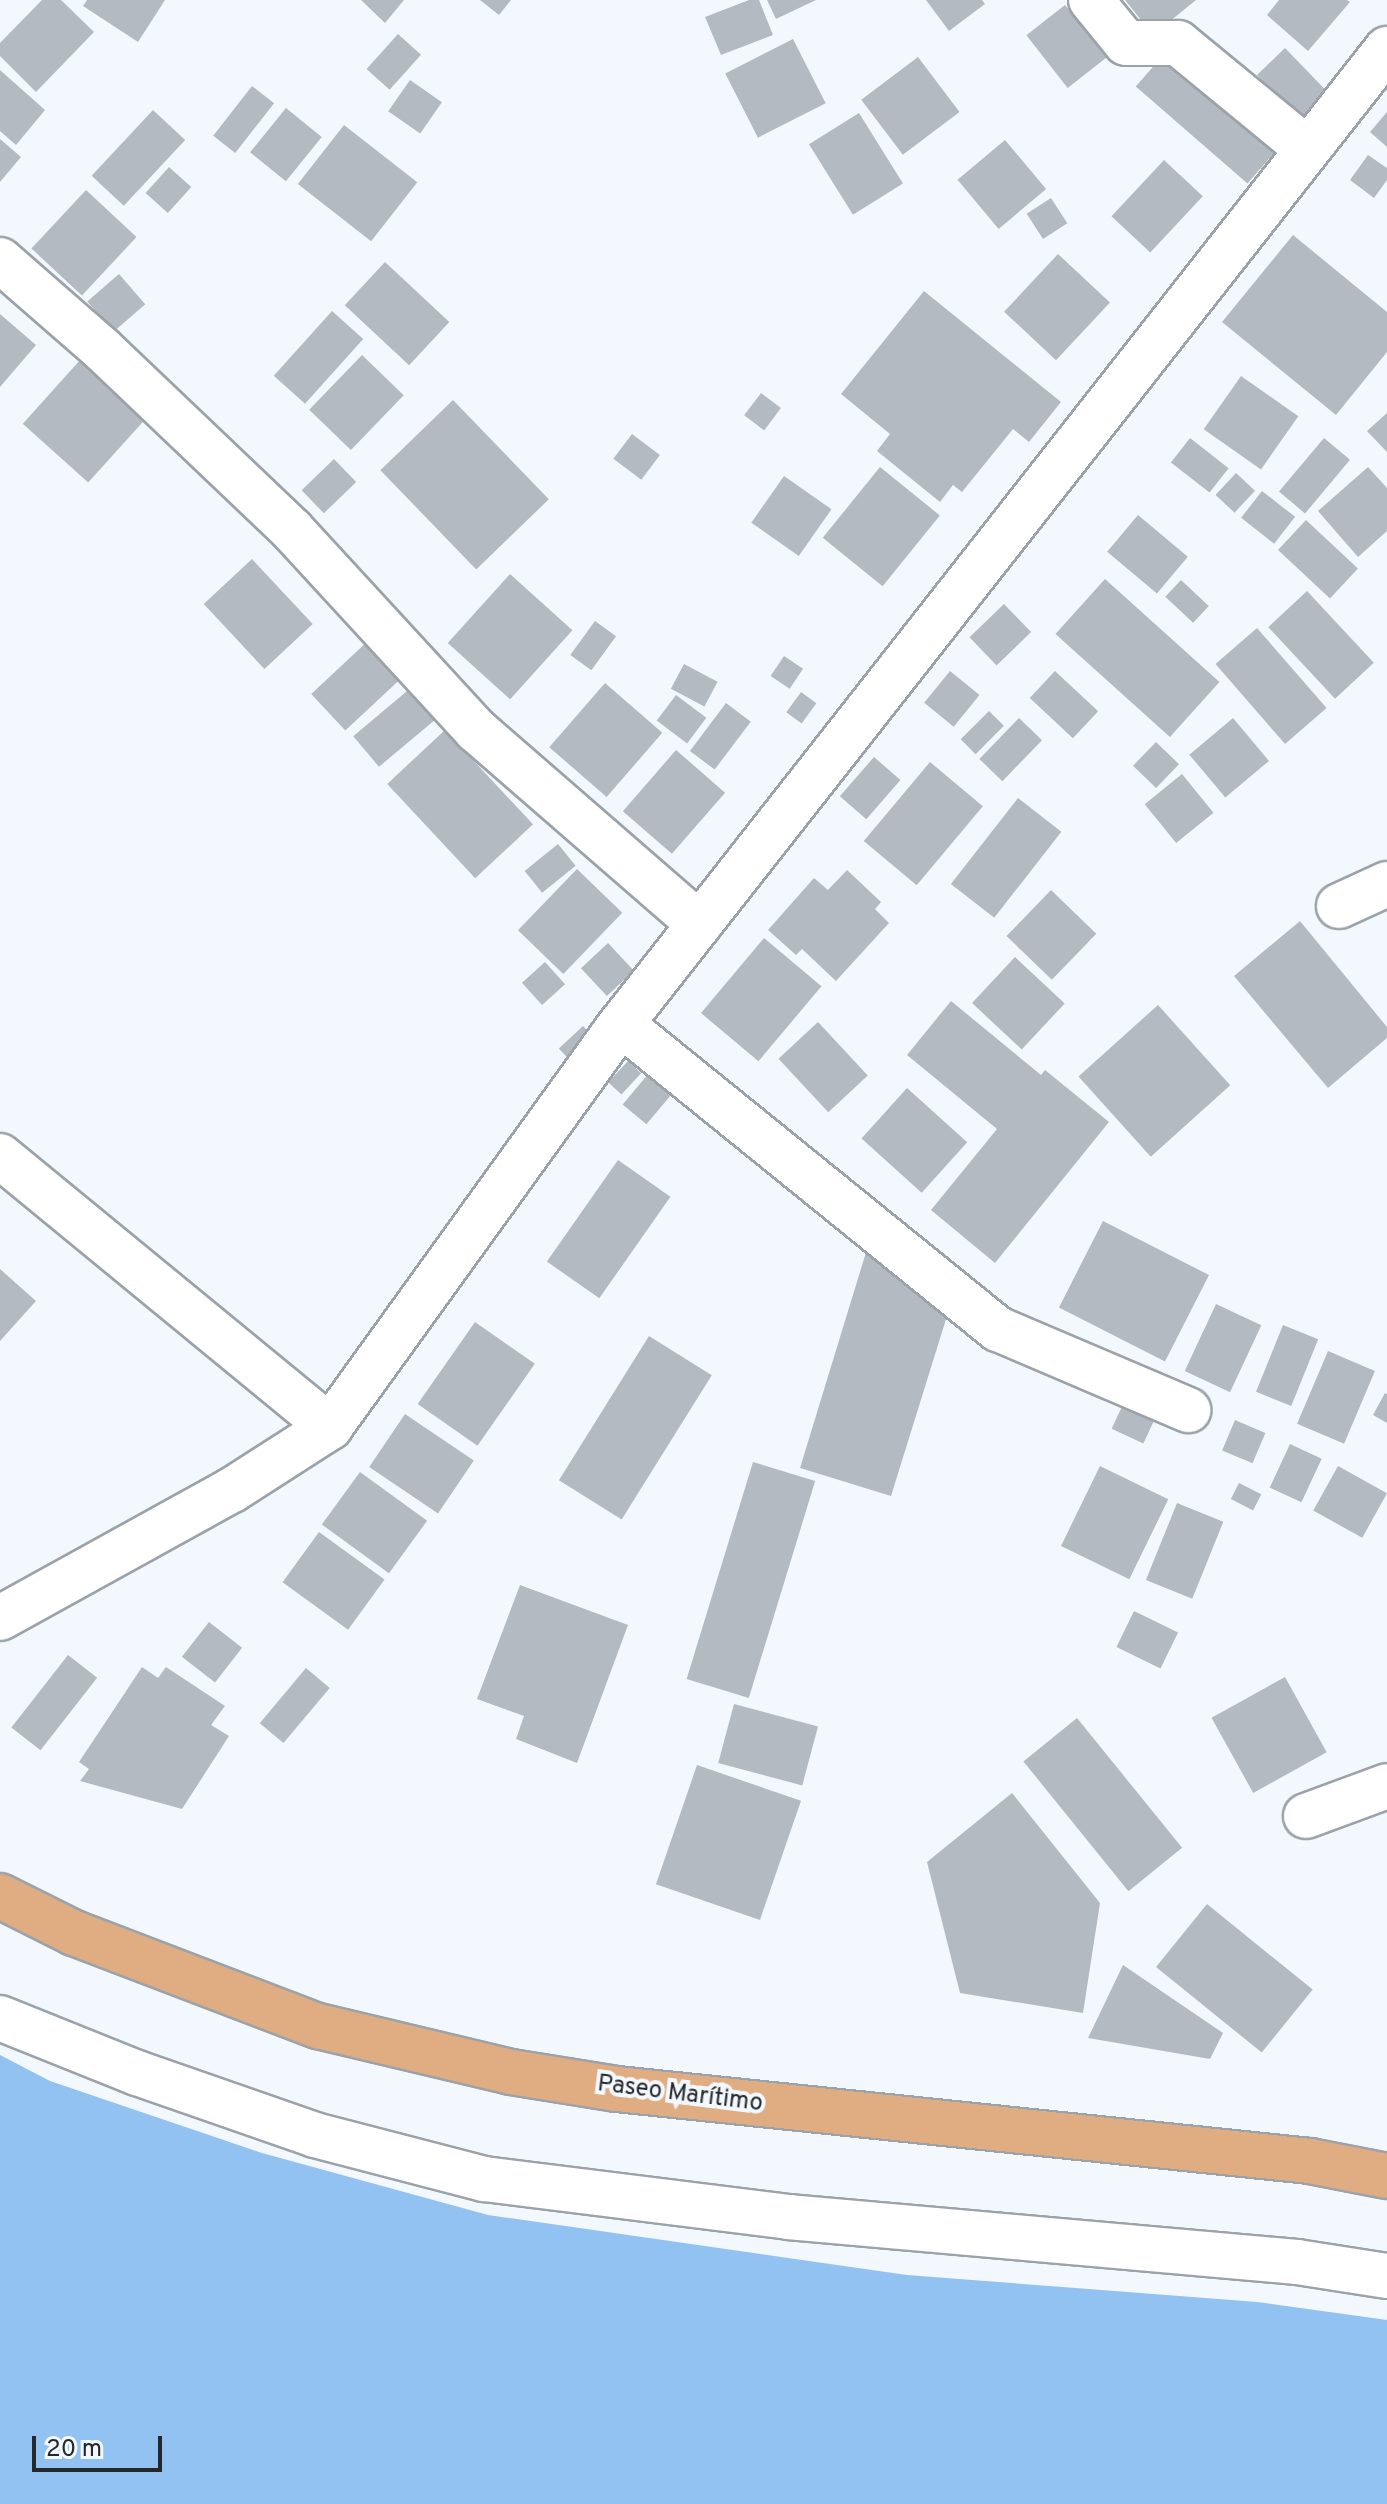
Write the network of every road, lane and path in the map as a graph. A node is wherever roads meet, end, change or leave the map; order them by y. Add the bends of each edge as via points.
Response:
1 (1091, 0) edge
2 (1387, 49) edge
3 (1307, 149) junction
4 (0, 260) edge
5 (1387, 884) edge
6 (1339, 906) dead end
7 (699, 924) junction
8 (621, 1024) junction
9 (0, 1156) edge
10 (1188, 1410) dead end
11 (330, 1427) junction
12 (0, 1618) edge
13 (1387, 1786) edge
14 (1306, 1816) dead end
15 (0, 1896) edge
16 (0, 2018) edge
17 (1387, 2176) edge
18 (1387, 2276) edge

1 - 3 street via 1126,43 1178,43
2 - 3 street
3 - 7 street
4 - 7 street via 292,530 476,730
5 - 6 street
7 - 8 street
8 - 10 street via 998,1329
8 - 11 street
9 - 11 street
11 - 12 street via 232,1490
13 - 14 street
15 - 17 main road, Paseo Marítimo via 74,1933 318,2026 511,2072 617,2089 1310,2161
16 - 18 street via 315,2135 484,2179 788,2217 1297,2262

